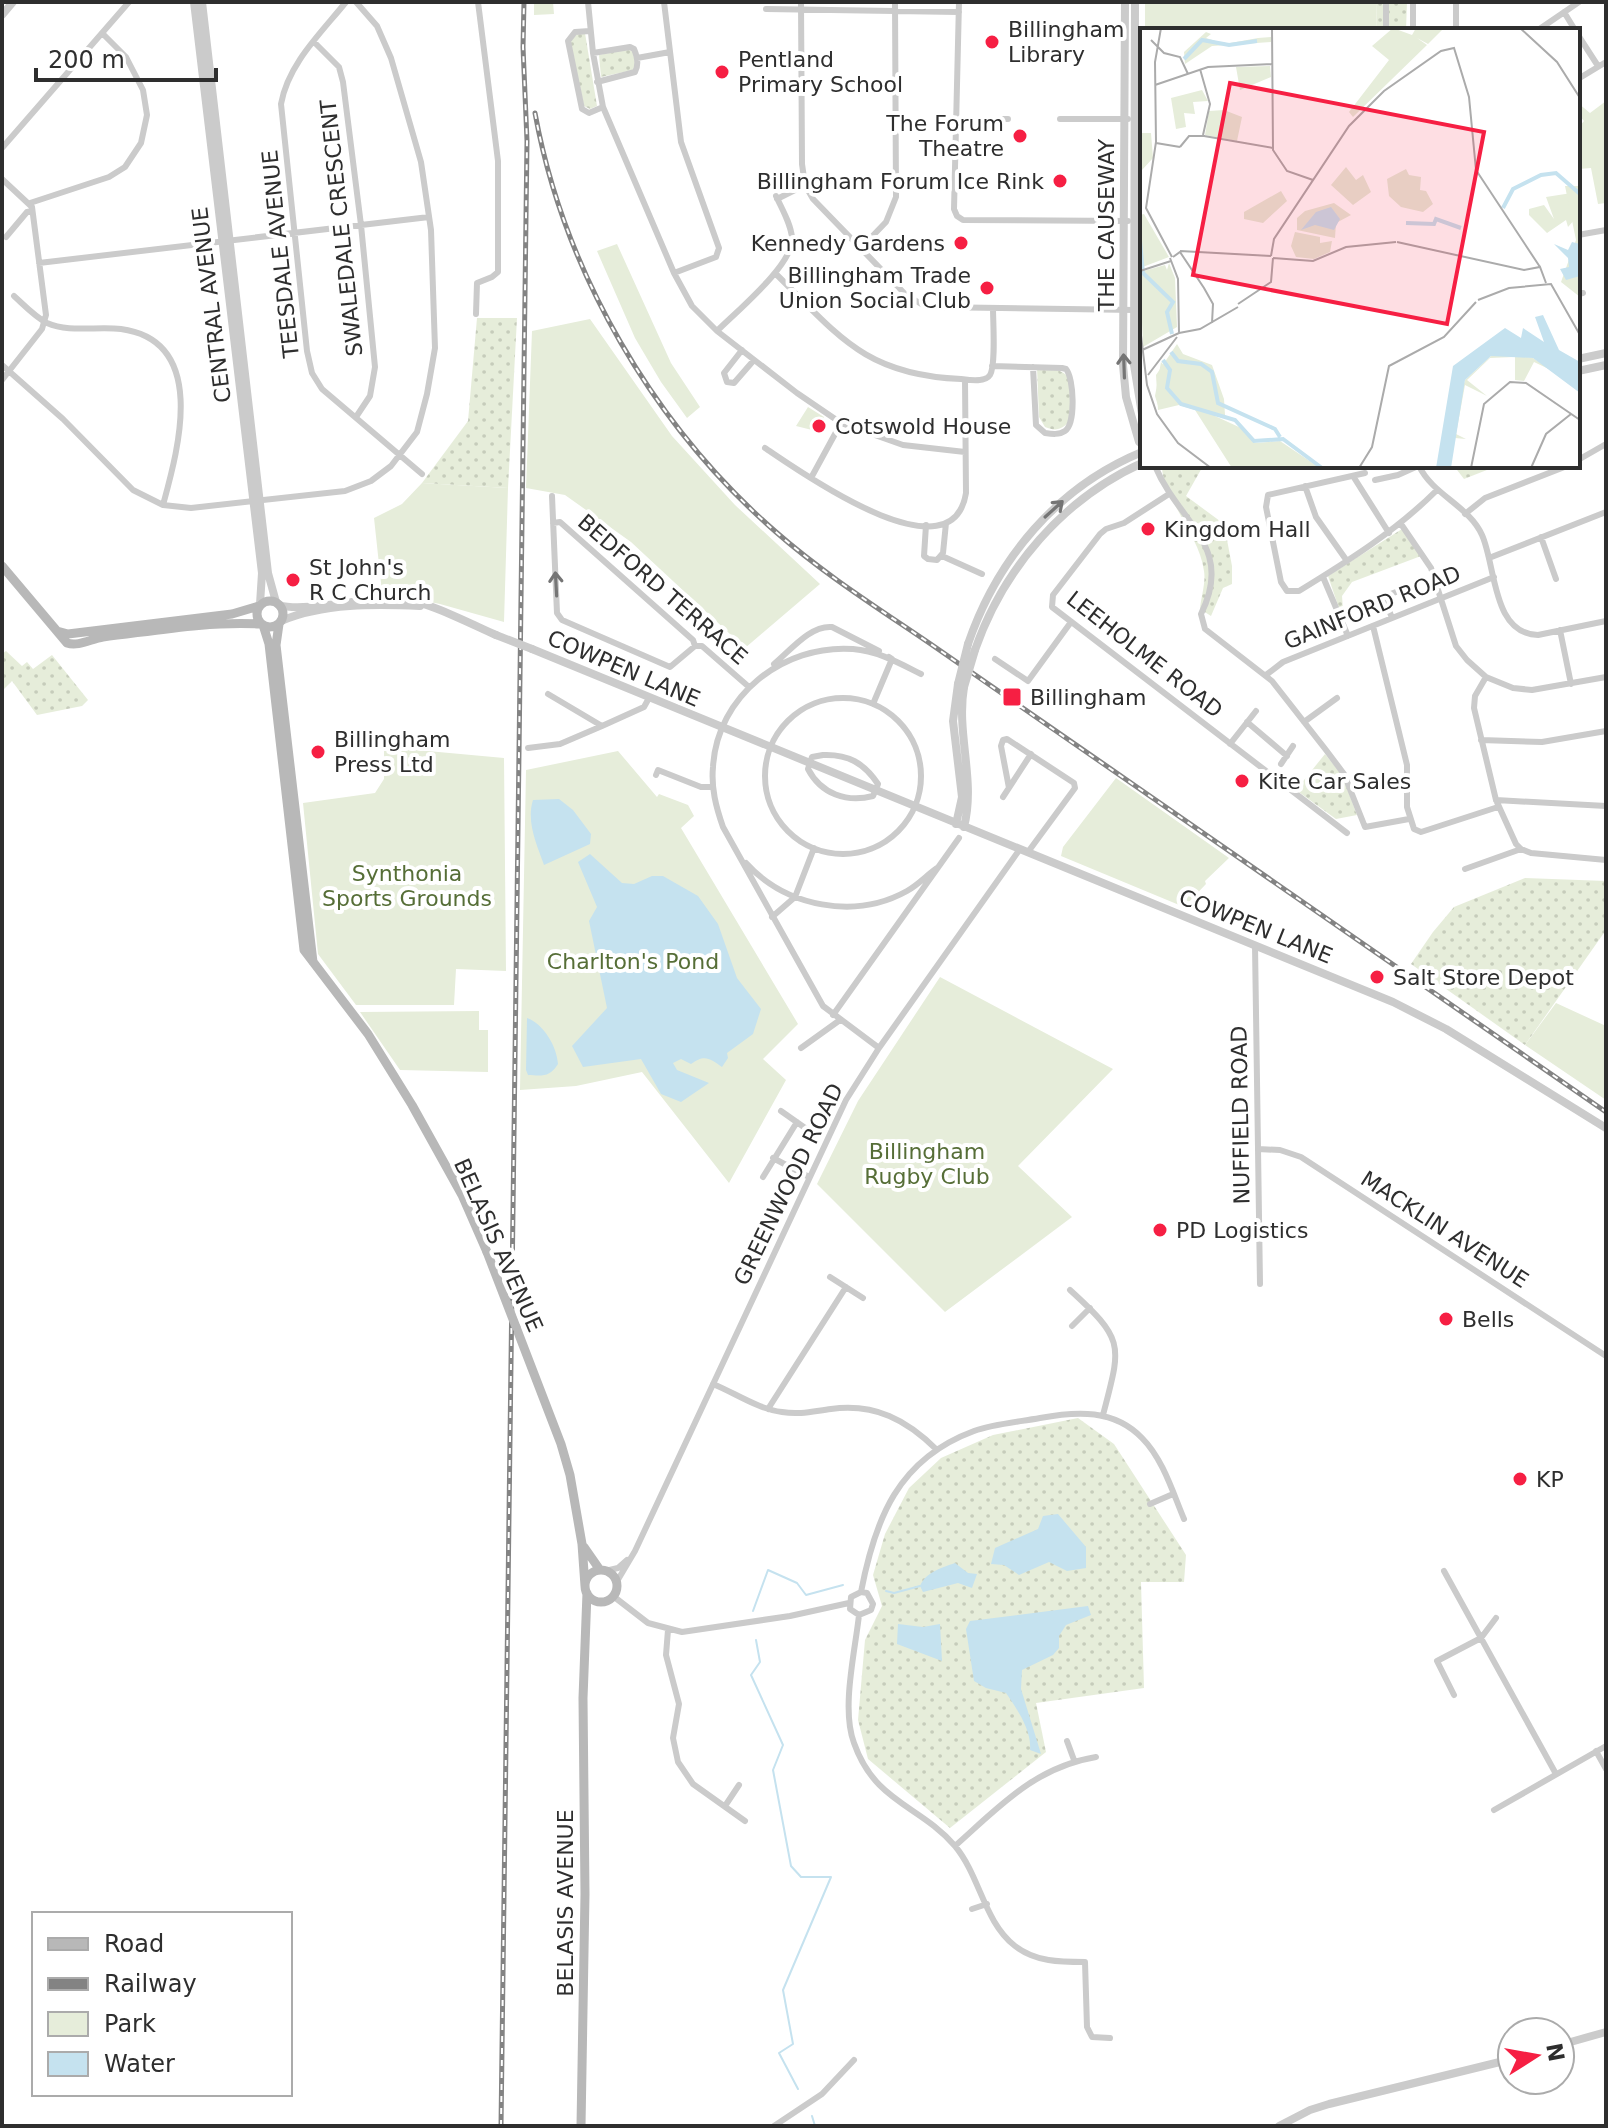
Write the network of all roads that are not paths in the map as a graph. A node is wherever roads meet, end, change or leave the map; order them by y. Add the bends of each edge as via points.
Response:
1 (13, 2) edge
2 (129, 2) edge
3 (194, 2) edge
4 (202, 2) edge
5 (346, 2) edge
6 (356, 2) edge
7 (478, 2) edge
8 (588, 2) edge
9 (664, 2) edge
10 (895, 2) edge
11 (959, 2) edge
12 (1125, 2) edge
13 (1135, 2) edge
14 (1386, 2) edge
15 (1413, 2) edge
16 (1456, 2) edge
17 (1579, 2) edge
18 (801, 6) edge
19 (766, 9) dead end
20 (895, 11) junction
21 (959, 12) junction
22 (1564, 12) junction
23 (2, 15) edge
24 (1386, 28) edge
25 (1413, 28) edge
26 (1456, 28) edge
27 (1541, 28) edge
28 (1574, 28) edge
29 (590, 31) junction
30 (102, 33) junction
31 (1580, 37) edge
32 (314, 42) junction
33 (670, 52) junction
34 (593, 53) junction
35 (637, 58) junction
36 (1606, 62) edge
37 (205, 65) junction
38 (1598, 66) junction
39 (1580, 78) edge
40 (597, 82) junction
41 (603, 107) junction
42 (1008, 119) dead end
43 (1060, 119) dead end
44 (1123, 119) junction
45 (1136, 119) junction
46 (956, 122) junction
47 (2, 148) edge
48 (1124, 159) junction
49 (1139, 159) edge
50 (2, 179) edge
51 (805, 185) junction
52 (31, 207) junction
53 (429, 217) junction
54 (1124, 221) junction
55 (1135, 221) junction
56 (361, 225) junction
57 (1606, 230) edge
58 (296, 233) junction
59 (1580, 235) edge
60 (6, 237) dead end
61 (226, 241) junction
62 (861, 248) junction
63 (39, 263) junction
64 (674, 273) junction
65 (775, 273) junction
66 (14, 296) dead end
67 (993, 308) junction
68 (1124, 309) junction
69 (1135, 310) junction
70 (476, 314) dead end
71 (46, 322) junction
72 (717, 331) junction
73 (742, 350) junction
74 (1606, 353) edge
75 (1580, 359) edge
76 (754, 360) junction
77 (2, 365) edge
78 (1606, 365) edge
79 (992, 366) junction
80 (1033, 367) junction
81 (9, 370) junction
82 (1580, 371) edge
83 (2, 380) edge
84 (965, 380) junction
85 (1140, 403) edge
86 (356, 417) junction
87 (841, 423) junction
88 (1140, 443) edge
89 (1606, 444) edge
90 (765, 448) dead end
91 (965, 452) junction
92 (1140, 453) edge
93 (402, 455) junction
94 (1580, 459) edge
95 (1140, 464) edge
96 (1156, 468) edge
97 (1414, 468) edge
98 (1420, 468) edge
99 (1550, 469) edge
100 (1365, 473) dead end
101 (422, 474) dead end
102 (1353, 476) junction
103 (811, 478) junction
104 (1375, 481) dead end
105 (1305, 486) junction
106 (1437, 490) junction
107 (1169, 494) junction
108 (552, 496) dead end
109 (256, 501) junction
110 (163, 505) junction
111 (1606, 512) edge
112 (1465, 514) junction
113 (553, 523) junction
114 (946, 523) junction
115 (1401, 524) junction
116 (926, 525) junction
117 (1389, 533) junction
118 (1541, 537) junction
119 (1025, 539) junction
120 (1034, 545) junction
121 (942, 556) junction
122 (1489, 558) junction
123 (1347, 561) junction
124 (2, 566) edge
125 (982, 575) dead end
126 (1323, 577) junction
127 (1494, 577) junction
128 (1556, 581) dead end
129 (1396, 592) dead end
130 (1384, 597) junction
131 (1441, 599) junction
132 (1368, 602) dead end
133 (278, 603) junction
134 (356, 604) junction
135 (259, 605) junction
136 (1392, 618) junction
137 (1606, 621) edge
138 (280, 622) junction
139 (1071, 622) junction
140 (261, 624) junction
141 (1373, 626) junction
142 (1560, 630) junction
143 (57, 631) junction
144 (1348, 636) junction
145 (695, 646) junction
146 (972, 647) junction
147 (892, 659) junction
148 (995, 659) dead end
149 (764, 674) junction
150 (921, 674) dead end
151 (1266, 675) junction
152 (1486, 677) junction
153 (1606, 677) edge
154 (1571, 684) junction
155 (749, 687) junction
156 (548, 694) dead end
157 (1338, 697) dead end
158 (649, 698) junction
159 (873, 704) junction
160 (1256, 711) dead end
161 (1247, 722) junction
162 (1304, 722) junction
163 (602, 726) junction
164 (722, 728) junction
165 (1606, 731) edge
166 (1481, 740) junction
167 (1230, 744) junction
168 (1293, 746) dead end
169 (528, 748) dead end
170 (771, 748) junction
171 (1031, 754) junction
172 (1287, 756) junction
173 (809, 763) junction
174 (1281, 764) dead end
175 (656, 775) dead end
176 (713, 787) junction
177 (1009, 788) junction
178 (876, 791) junction
179 (1003, 797) dead end
180 (1497, 804) junction
181 (1606, 806) edge
182 (916, 807) junction
183 (1409, 819) junction
184 (960, 825) junction
185 (1347, 833) dead end
186 (959, 838) dead end
187 (814, 848) junction
188 (1521, 849) junction
189 (1024, 851) junction
190 (297, 855) junction
191 (738, 855) junction
192 (1606, 860) edge
193 (937, 868) junction
194 (1465, 869) dead end
195 (908, 891) junction
196 (795, 897) junction
197 (915, 900) junction
198 (772, 917) junction
199 (1255, 945) junction
200 (304, 950) joint
201 (313, 963) junction
202 (833, 1015) junction
203 (840, 1020) junction
204 (879, 1048) junction
205 (800, 1049) dead end
206 (781, 1111) dead end
207 (797, 1122) junction
208 (1606, 1128) edge
209 (808, 1130) dead end
210 (1258, 1149) junction
211 (773, 1158) junction
212 (763, 1177) dead end
213 (809, 1177) junction
214 (830, 1277) dead end
215 (1260, 1284) dead end
216 (846, 1287) junction
217 (1070, 1290) dead end
218 (863, 1298) dead end
219 (1090, 1308) junction
220 (1072, 1326) dead end
221 (1606, 1356) edge
222 (713, 1384) junction
223 (768, 1409) junction
224 (1103, 1415) junction
225 (937, 1450) junction
226 (1173, 1494) junction
227 (1150, 1504) dead end
228 (1184, 1519) dead end
229 (582, 1544) junction
230 (630, 1558) junction
231 (602, 1570) junction
232 (1444, 1571) dead end
233 (616, 1583) junction
234 (586, 1590) junction
235 (861, 1592) junction
236 (609, 1599) junction
237 (849, 1603) junction
238 (859, 1615) junction
239 (1496, 1618) dead end
240 (668, 1630) junction
241 (585, 1631) junction
242 (1481, 1638) junction
243 (1454, 1695) dead end
244 (1067, 1741) dead end
245 (1606, 1746) edge
246 (1596, 1751) junction
247 (1096, 1757) dead end
248 (1074, 1760) junction
249 (1606, 1769) edge
250 (1556, 1774) junction
251 (739, 1785) dead end
252 (725, 1806) junction
253 (1494, 1810) dead end
254 (745, 1821) dead end
255 (955, 1846) junction
256 (987, 1904) junction
257 (972, 1909) dead end
258 (1606, 2032) edge
259 (1110, 2038) dead end
260 (1576, 2040) edge
261 (854, 2060) dead end
262 (1496, 2063) edge
263 (581, 2126) edge
264 (774, 2126) edge
265 (1279, 2126) edge

1 - 23 street
2 - 30 street
3 - 37 street, CENTRAL AVENUE
4 - 37 street, CENTRAL AVENUE
5 - 32 street, TEESDALE AVENUE
6 - 53 street via 377,26 391,58 421,162
7 - 70 street via 498,161 498,272 477,283
8 - 29 street
9 - 33 street
10 - 20 street
11 - 21 street
12 - 44 street, THE CAUSEWAY
13 - 45 street, THE CAUSEWAY
14 - 24 street
15 - 25 street
16 - 26 street
17 - 22 street
18 - 19 street
18 - 20 street
18 - 51 street
20 - 21 street
20 - 62 street via 896,197 886,222
21 - 46 street
22 - 27 street
22 - 28 street
29 - 34 street
29 - 41 street via 575,32 568,41 582,109 589,113
30 - 47 street
30 - 52 street via 126,57 143,90 147,115 141,143 125,167 109,177
31 - 38 street
32 - 56 street, SWALEDALE CRESCENT via 339,67 343,82
32 - 58 street, TEESDALE AVENUE via 291,72 281,104
33 - 35 street
33 - 64 street via 681,142 719,248 716,257
34 - 35 street via 630,47
34 - 40 street
35 - 40 street via 635,72
36 - 38 street
37 - 61 street, CENTRAL AVENUE
38 - 39 street
40 - 41 street
41 - 64 street
42 - 46 street
43 - 44 street
44 - 45 street
44 - 48 street, THE CAUSEWAY
45 - 49 street, THE CAUSEWAY
46 - 54 street via 954,209 963,220
48 - 49 street
48 - 54 street, THE CAUSEWAY
49 - 55 street, THE CAUSEWAY
50 - 52 street
51 - 62 street
51 - 65 street via 777,198 792,241 787,260
52 - 60 street
52 - 63 street
53 - 56 street
53 - 93 street via 435,348 417,432
54 - 55 street
54 - 68 street, THE CAUSEWAY
55 - 69 street, THE CAUSEWAY
56 - 58 street
56 - 86 street, SWALEDALE CRESCENT via 375,367 370,396
57 - 59 street
58 - 61 street
58 - 86 street, TEESDALE AVENUE via 312,373 322,389
61 - 63 street
61 - 109 street, CENTRAL AVENUE
62 - 67 street via 906,295 923,305
63 - 71 street
64 - 72 street via 692,306
65 - 72 street
65 - 84 street via 859,352 907,373
66 - 71 street
67 - 68 street
67 - 79 street
68 - 69 street
88 -> 68 street, THE CAUSEWAY via 1126,397
69 - 85 street, THE CAUSEWAY
71 - 81 street
71 - 110 street via 138,334 170,361 181,397 181,431
72 - 73 street
73 - 76 street
73 - 76 street via 724,373 727,382 736,381
74 - 75 street
76 - 87 street
77 - 81 street
78 - 82 street
79 - 80 street
79 - 84 street via 985,380
80 - 80 street via 1062,368 1070,374 1072,419 1065,431 1045,433 1036,425
81 - 83 street
81 - 110 street via 133,490
84 - 91 street
86 - 93 street, TEESDALE AVENUE
87 - 91 street via 903,445
87 - 103 street
89 - 94 street
90 - 103 street
91 - 114 street via 965,500
119 -> 92 street via 1086,482
93 - 101 street, TEESDALE AVENUE
93 - 109 street via 371,481 345,491
95 - 120 street via 1080,502
96 - 107 street
97 - 104 street
98 - 106 street
99 - 112 street via 1485,498
100 - 102 street
102 - 105 street
102 - 117 street
103 - 116 street via 873,513
105 - 123 street via 1312,510
105 - 126 street via 1270,493 1266,507 1284,587 1294,593
106 - 112 street
106 - 115 street
107 - 139 street, LEEHOLME ROAD via 1100,534 1053,595 1052,607
107 - 151 street via 1210,556 1210,596 1201,614 1205,629
108 - 113 street
109 - 110 street via 191,508
109 - 133 street, CENTRAL AVENUE
109 - 135 street, CENTRAL AVENUE
111 - 118 street
112 - 122 street via 1480,531
113 - 145 street, BEDFORD TERRACE via 560,522
145 -> 113 street via 670,667 562,620 557,613
114 - 116 street
114 - 121 street
115 - 117 street
115 - 131 street via 1424,555
116 - 121 street via 924,556
117 - 123 street
118 - 122 street
118 - 128 street
119 - 120 street
119 - 146 street via 986,596
120 - 146 street via 995,601
121 - 125 street
122 - 127 street
123 - 126 street
124 - 143 main road
126 - 144 street
127 - 131 street, GAINFORD ROAD
127 - 142 street via 1506,618 1515,629 1532,635
129 - 130 street
130 - 132 street
130 - 136 street
131 - 136 street, GAINFORD ROAD
131 - 152 street via 1456,646
133 - 134 street, COWPEN LANE
133 - 135 main road via 268,600
133 - 138 main road, CENTRAL AVENUE
134 - 138 street, COWPEN LANE
134 - 158 street, COWPEN LANE, bridge via 425,607
135 - 140 main road, CENTRAL AVENUE
135 - 143 main road via 232,614 68,634
136 - 141 street, GAINFORD ROAD
137 - 142 street
138 - 140 main road via 269,628
138 - 190 main road, CENTRAL AVENUE via 276,645
139 - 148 street via 1028,681
139 - 167 street, LEEHOLME ROAD
140 - 143 main road via 175,629 72,645
140 - 190 main road, CENTRAL AVENUE via 269,644
141 - 144 street, GAINFORD ROAD
141 - 183 street via 1407,765
142 - 154 street
144 - 151 street, GAINFORD ROAD via 1283,662
145 - 155 street, BEDFORD TERRACE via 702,646
146 - 184 street, bridge via 953,721
147 - 149 street via 853,649 825,650 793,658
147 - 149 street via 825,626
147 - 150 street
147 - 159 street
149 - 155 street
151 - 162 street
152 - 154 street via 1532,690
152 - 166 street via 1474,702
153 - 154 street
155 - 164 street
156 - 163 street
157 - 162 street
158 - 163 street via 644,707
158 - 164 street, COWPEN LANE
159 - 170 street via 832,699 810,706 783,726
159 - 182 street via 892,715 914,742 922,778
160 - 161 street
161 - 167 street
161 - 172 street
162 - 183 street via 1344,774 1365,827
163 - 169 street via 560,744
164 - 170 street, COWPEN LANE
164 - 176 street
165 - 166 street via 1542,742
166 - 180 street
167 - 185 street, LEEHOLME ROAD
168 - 172 street
170 - 173 street, COWPEN LANE
170 - 187 street via 765,776 770,805 788,833
171 - 177 street
171 - 177 street via 1007,739 1001,743
171 - 189 street, GREENWOOD ROAD via 1075,788
172 - 174 street
173 - 178 street, COWPEN LANE
173 - 178 street, COWPEN LANE via 812,777 834,795 864,798
173 - 178 street via 812,757 845,756 870,772 878,784
175 - 176 street via 658,770
176 - 191 street via 723,827
177 - 179 street
178 - 182 street, COWPEN LANE
180 - 181 street
180 - 183 street via 1421,832
180 - 188 street
182 - 184 street, COWPEN LANE
182 - 187 street via 903,827 875,848 840,854
184 - 189 street, COWPEN LANE
186 - 193 street
187 - 196 street
188 - 192 street
188 - 194 street
189 - 199 street, COWPEN LANE
189 - 204 street, GREENWOOD ROAD
190 - 200 main road, CENTRAL AVENUE
190 - 201 main road, CENTRAL AVENUE
191 - 196 street via 756,874
191 - 198 street
193 - 195 street
193 - 197 street
195 - 196 street via 843,907
195 - 197 street
196 - 198 street
197 - 202 street
198 - 202 street
199 - 208 street, COWPEN LANE via 1423,1017
199 - 210 street, NUFFIELD ROAD
200 - 201 main road, BELASIS AVENUE
201 - 229 main road, BELASIS AVENUE, bridge via 368,1034 462,1195 561,1444
202 - 203 street
203 - 204 street
203 - 205 street
204 - 213 street, GREENWOOD ROAD via 846,1100
206 - 207 street
207 - 209 street
207 - 211 street
210 - 215 street, NUFFIELD ROAD
210 - 221 street, MACKLIN AVENUE via 1301,1157
211 - 212 street
211 - 213 street
213 - 222 street, GREENWOOD ROAD
214 - 216 street
216 - 218 street
216 - 223 street
217 - 219 street
219 - 220 street
219 - 224 street via 1105,1323 1115,1346 1115,1370
222 - 223 street
222 - 230 street, GREENWOOD ROAD
223 - 225 street via 800,1414 875,1410 908,1425
224 - 225 street via 1069,1413 989,1427
224 - 226 street via 1143,1438
225 - 235 street via 888,1502 869,1546
226 - 227 street
226 - 228 street
229 - 231 main road, BELASIS AVENUE
229 - 234 main road, BELASIS AVENUE
230 - 231 street via 618,1568
230 - 233 street, GREENWOOD ROAD
231 - 233 main road
231 - 234 main road via 589,1575
232 - 242 street
233 - 236 main road
234 - 236 main road via 595,1600
234 - 241 main road, BELASIS AVENUE
235 - 237 street
235 - 238 street via 873,1604
236 - 240 street
236 - 241 main road via 592,1609
237 - 238 street
237 - 240 street via 693,1632
238 - 255 street via 849,1709 852,1741 864,1768 886,1794
239 - 242 street
240 - 252 street via 666,1655 679,1704 675,1753 687,1777
241 - 263 main road, BELASIS AVENUE
242 - 243 street via 1437,1661
242 - 250 street
244 - 248 street
245 - 246 street
246 - 249 street
246 - 250 street
247 - 248 street
248 - 255 street via 1029,1781
250 - 253 street
251 - 252 street
252 - 254 street
255 - 256 street
256 - 257 street
256 - 259 street via 999,1929 1033,1957 1085,1962 1087,2027 1092,2037
258 - 260 street
261 - 264 street via 822,2094
262 - 265 street via 1329,2104

